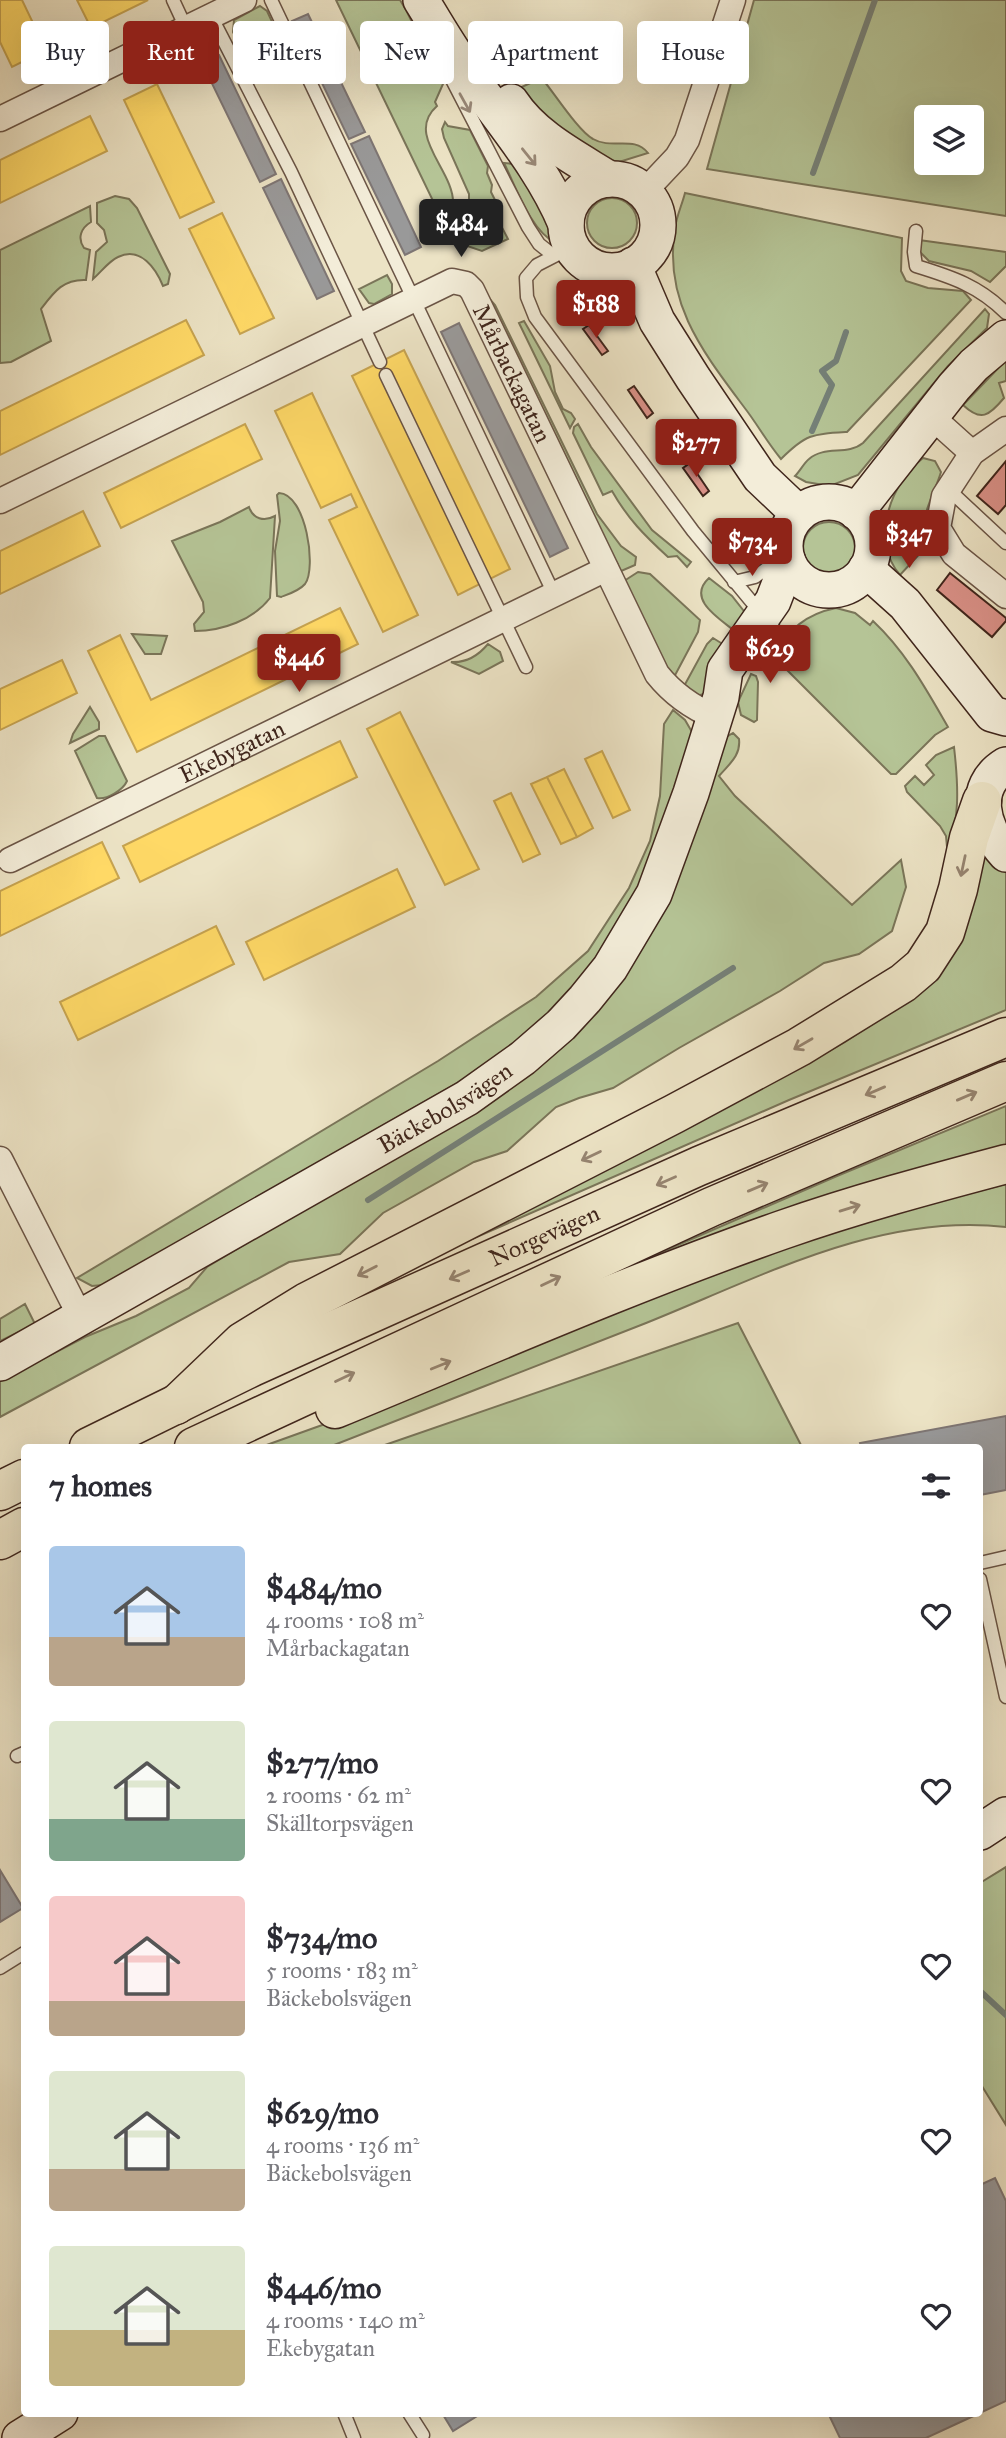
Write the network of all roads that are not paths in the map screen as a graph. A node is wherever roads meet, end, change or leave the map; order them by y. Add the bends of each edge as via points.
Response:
1 (173, 0) edge
2 (244, 0) edge
3 (271, 0) edge
4 (409, 0) edge
5 (421, 0) edge
6 (443, 0) edge
7 (733, 0) edge
8 (211, 16) junction
9 (183, 21) edge
10 (201, 21) edge
11 (420, 21) edge
12 (123, 59) edge
13 (454, 84) edge
14 (0, 119) edge
15 (609, 179) junction
16 (644, 192) junction
17 (916, 231) dead end
18 (564, 242) junction
19 (633, 265) junction
20 (412, 300) junction
21 (1006, 313) edge
22 (362, 326) junction
23 (1006, 338) edge
24 (380, 362) dead end
25 (386, 375) dead end
26 (932, 416) junction
27 (1006, 429) edge
28 (972, 453) junction
29 (948, 489) junction
30 (0, 501) edge
31 (856, 512) junction
32 (799, 514) junction
33 (1006, 543) edge
34 (786, 558) junction
35 (606, 569) junction
36 (866, 569) junction
37 (734, 582) junction
38 (827, 590) junction
39 (554, 594) junction
40 (1006, 596) edge
41 (503, 620) junction
42 (769, 623) junction
43 (526, 667) dead end
44 (718, 707) junction
45 (999, 716) edge
46 (993, 782) edge
47 (1006, 854) edge
48 (10, 860) dead end
49 (1006, 1037) edge
50 (1006, 1081) edge
51 (0, 1159) edge
52 (997, 1169) edge
53 (80, 1318) junction
54 (0, 1363) edge
55 (176, 1405) junction
56 (95, 1444) edge
57 (200, 1444) edge
58 (250, 1444) edge
59 (21, 1480) edge
60 (0, 1491) edge
61 (21, 1529) edge
62 (0, 1540) edge
63 (1006, 1557) edge
64 (983, 1562) edge
65 (983, 1593) edge
66 (1006, 1697) edge
67 (1006, 1815) edge
68 (983, 1830) edge
69 (21, 1955) edge
70 (0, 1968) edge
71 (54, 2417) edge
72 (346, 2417) edge
73 (412, 2417) edge
74 (423, 2435) dead end
75 (20, 2438) edge
76 (354, 2438) edge

1 - 9 lane
2 - 8 street
3 - 20 lane
4 - 11 lane
5 -> 18 street via 465,70 537,166 555,197
6 - 15 street via 518,112 553,145
7 - 16 street via 687,140
8 - 10 street
8 - 22 lane via 291,172
12 - 14 street
13 -> 18 lane via 539,244
15 - 16 street via 624,180
15 - 18 street via 594,182 576,196
16 - 19 street via 656,214 657,231 647,254
17 - 21 lane via 916,266 971,285
18 - 19 street via 598,268 616,270
18 - 37 lane via 526,278 535,317
19 - 32 street via 657,321 693,378 760,477
20 - 22 street, Mårbackagatan
20 - 35 street, Mårbackagatan via 452,281 472,290
20 - 39 lane
22 - 24 lane
22 - 30 street, Mårbackagatan
23 - 26 street via 974,365
25 - 41 lane
26 - 28 street
26 - 31 street
27 - 28 street
28 - 29 street
29 - 33 lane
29 - 40 street via 938,528 954,554
31 - 32 street via 827,502
31 - 36 street via 872,538
32 - 34 street via 788,528
34 - 37 lane via 755,577
34 - 38 street via 803,582
34 - 42 street, Bäckebolsvägen
35 - 39 street, Ekebygatan
35 - 44 street, Mårbackagatan via 657,674 671,691 699,710
36 - 38 street via 850,585
36 - 45 street via 905,604
37 - 42 lane
38 - 42 street, Bäckebolsvägen via 786,618
39 - 41 street, Ekebygatan
41 - 43 lane
41 - 48 street, Ekebygatan
42 - 44 street, Bäckebolsvägen via 741,680
44 - 53 street, Bäckebolsvägen via 654,894 610,968 561,1025 467,1098
45 - 46 street
46 - 47 street via 984,817
46 -> 55 highway via 969,838 945,932 923,967 903,983 799,1047 685,1108 307,1301 242,1342
49 -> 55 highway, Norgevägen via 699,1166
57 -> 50 highway, Norgevägen via 711,1207
51 - 53 street
58 -> 52 highway via 695,1262 796,1226
53 - 54 street, Bäckebolsvägen
55 - 56 highway, Norgevägen
59 - 60 highway
61 - 62 highway
63 - 64 lane
65 - 66 lane
67 - 68 street
69 - 70 lane
71 - 75 street
72 - 76 lane
73 - 74 lane

